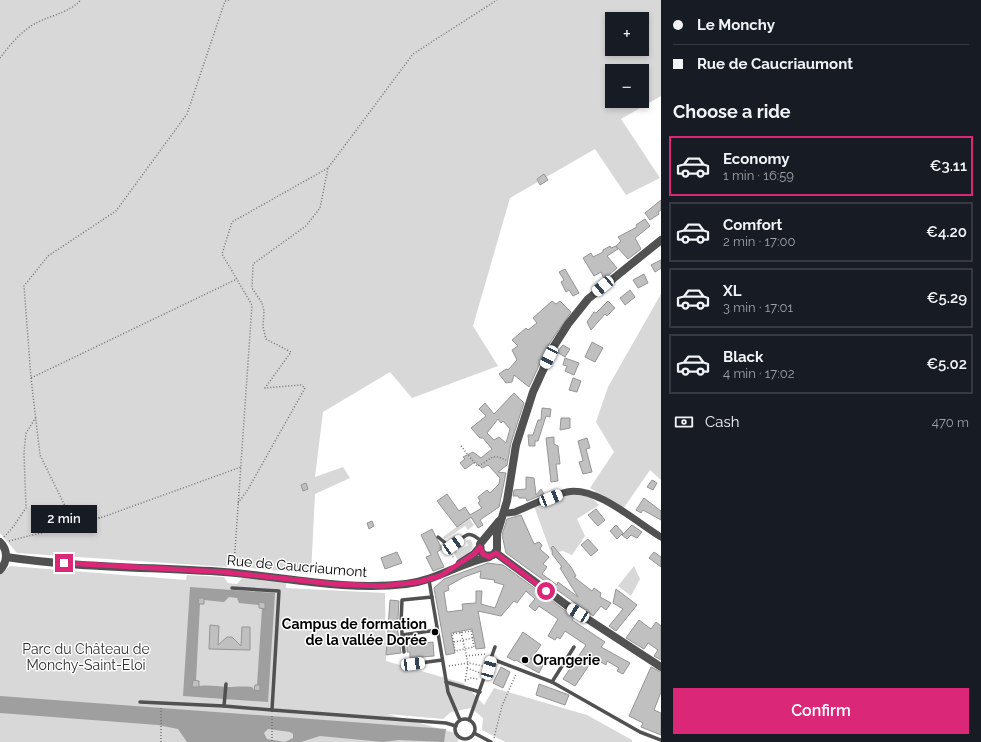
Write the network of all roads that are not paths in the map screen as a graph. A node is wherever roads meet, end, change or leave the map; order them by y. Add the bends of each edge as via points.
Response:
1 (661, 240) edge
2 (504, 510) junction
3 (500, 521) junction
4 (438, 537) dead end
5 (661, 537) edge
6 (0, 542) edge
7 (482, 543) junction
8 (496, 543) junction
9 (492, 555) junction
10 (6, 557) junction
11 (0, 570) edge
12 (440, 576) junction
13 (429, 580) junction
14 (232, 588) dead end
15 (432, 597) junction
16 (437, 630) junction
17 (402, 635) junction
18 (495, 647) dead end
19 (574, 647) dead end
20 (404, 652) dead end
21 (492, 659) junction
22 (442, 660) junction
23 (413, 664) dead end
24 (661, 666) edge
25 (446, 682) junction
26 (552, 682) junction
27 (226, 684) dead end
28 (480, 692) junction
29 (140, 702) dead end
30 (224, 706) junction
31 (272, 710) junction
32 (460, 720) junction
33 (470, 720) junction
34 (456, 726) junction
35 (474, 733) junction
36 (466, 740) edge
37 (661, 740) edge
38 (491, 742) edge

1 - 2 street via 593,294 554,346 535,386 516,445
2 - 3 street
2 - 5 street via 508,513 515,512 563,493 584,492 600,498
3 - 7 street
3 - 8 street
4 - 7 lane via 449,546 469,534 476,536
6 - 10 street
7 - 8 street via 490,539
7 - 9 street via 483,554
7 - 12 street via 474,554
8 - 9 street via 498,549
9 - 12 street
9 - 24 street
10 - 11 street
10 - 13 street, Rue de Caucriaumont via 233,573 366,586
12 - 13 street, Rue de Caucriaumont
13 - 15 lane
14 - 31 lane via 279,591
15 - 16 lane
15 - 17 lane via 402,600
16 - 17 lane
16 - 22 lane
17 - 20 lane
18 - 21 lane
19 - 26 lane
21 - 26 lane
21 - 28 lane
22 - 23 lane
22 - 25 lane
25 - 28 lane
25 - 32 lane via 449,696
26 - 37 lane via 640,732
27 - 30 lane
28 - 33 lane
29 - 30 lane
30 - 31 lane
31 - 34 lane via 446,723
32 - 33 lane
32 - 34 lane
33 - 35 lane via 474,725
34 - 36 lane via 457,735
35 - 36 lane
35 - 38 lane

